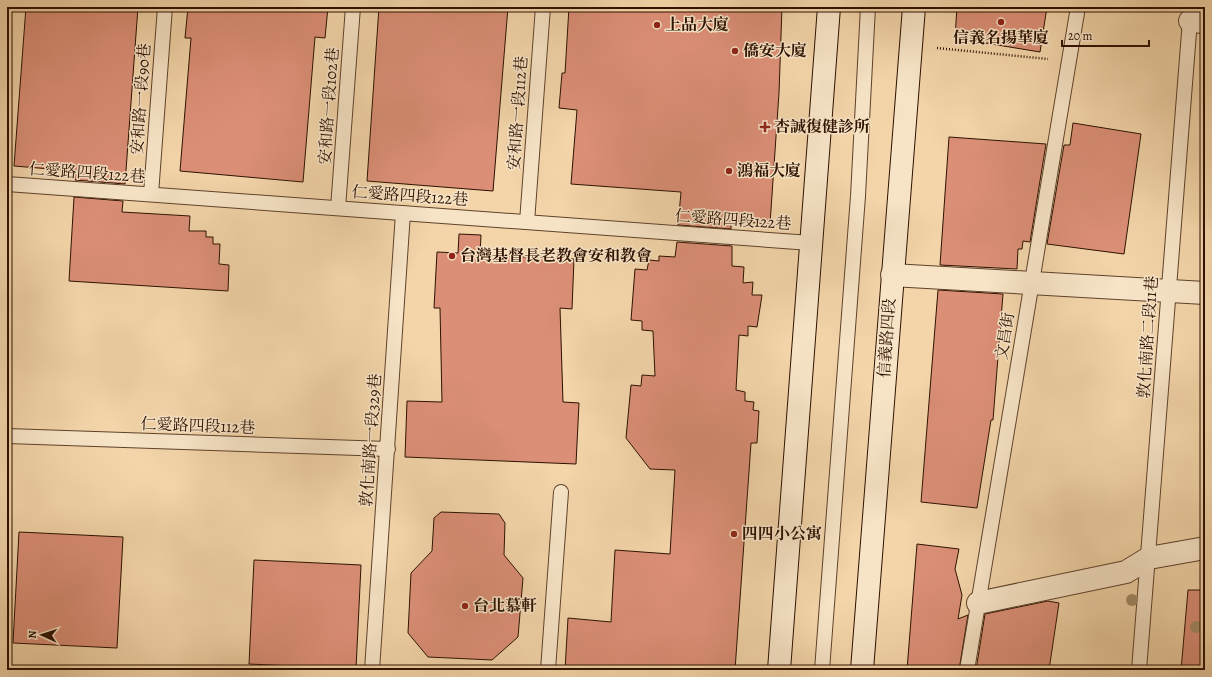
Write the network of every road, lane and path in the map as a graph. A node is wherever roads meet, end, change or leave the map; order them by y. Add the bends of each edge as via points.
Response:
1 (165, 7) edge
2 (353, 7) edge
3 (543, 7) edge
4 (829, 7) edge
5 (868, 7) edge
6 (914, 7) edge
7 (1078, 7) edge
8 (1195, 17) edge
9 (911, 45) junction
10 (1070, 61) junction
11 (7, 184) edge
12 (151, 194) junction
13 (338, 208) junction
14 (404, 213) junction
15 (527, 222) junction
16 (811, 243) junction
17 (892, 275) junction
18 (1031, 284) junction
19 (1168, 292) junction
20 (1205, 294) edge
21 (7, 436) edge
22 (388, 450) junction
23 (561, 492) dead end
24 (1205, 548) edge
25 (1149, 558) junction
26 (978, 603) junction
27 (372, 670) edge
28 (548, 670) edge
29 (779, 670) edge
30 (822, 670) edge
31 (862, 670) edge
32 (967, 670) edge
33 (1139, 670) edge

1 - 12 lane, 安和路一段90巷
2 - 13 lane, 安和路一段102巷
3 - 15 lane, 安和路一段112巷
4 - 16 main road
5 - 30 lane via 858,196
6 - 9 main road, 信義路四段
7 - 10 lane, 文昌街
8 - 19 lane, 敦化南路二段11巷
9 - 10 path
9 - 17 main road, 信義路四段
10 - 18 lane, 文昌街
11 - 12 lane, 仁愛路四段122巷
12 - 13 lane, 仁愛路四段122巷
13 - 14 lane, 仁愛路四段122巷
14 - 15 lane, 仁愛路四段122巷
14 - 22 lane, 敦化南路一段329巷
15 - 16 lane, 仁愛路四段122巷
16 - 29 main road
17 - 18 main road
17 - 31 main road, 信義路四段
18 - 19 main road
18 - 26 lane, 文昌街
19 - 20 main road
19 - 25 lane, 敦化南路二段11巷
21 - 22 lane, 仁愛路四段112巷
22 - 27 lane, 敦化南路一段329巷
23 - 28 lane
24 - 25 main road
25 - 26 main road via 1126,572
25 - 33 lane, 敦化南路二段11巷
26 - 32 lane, 文昌街

